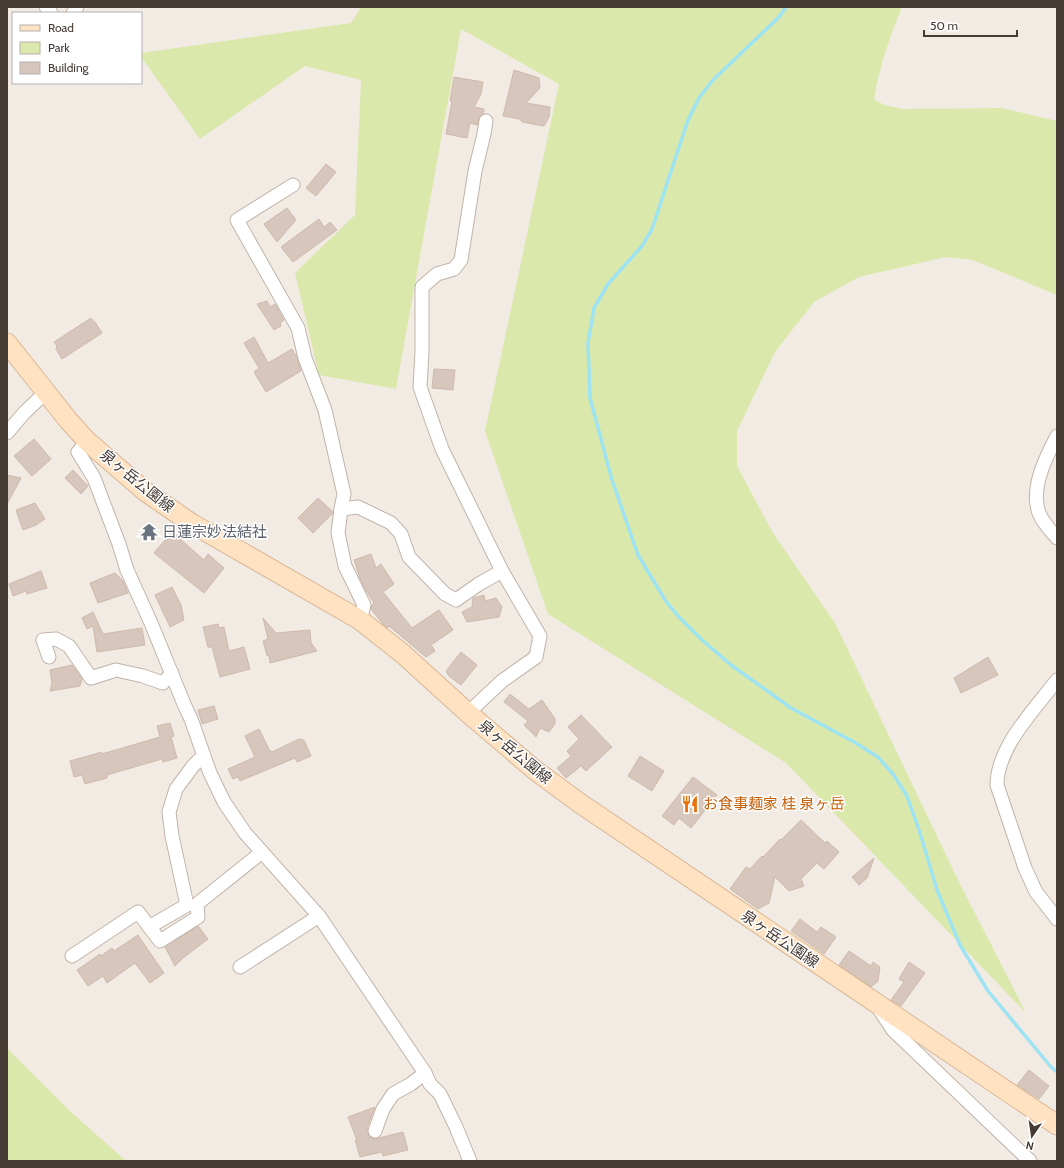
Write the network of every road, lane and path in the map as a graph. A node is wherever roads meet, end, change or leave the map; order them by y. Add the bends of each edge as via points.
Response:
1 (486, 121) dead end
2 (293, 185) dead end
3 (7, 344) edge
4 (46, 393) junction
5 (7, 433) edge
6 (1057, 436) edge
7 (87, 441) junction
8 (341, 509) junction
9 (1057, 538) edge
10 (502, 571) junction
11 (360, 620) junction
12 (49, 657) dead end
13 (172, 673) junction
14 (1057, 680) edge
15 (468, 713) junction
16 (203, 756) junction
17 (262, 852) junction
18 (319, 916) junction
19 (1057, 919) edge
20 (150, 927) junction
21 (72, 956) dead end
22 (240, 967) dead end
23 (874, 1002) junction
24 (425, 1072) junction
25 (1057, 1125) edge
26 (375, 1131) dead end
27 (470, 1161) edge
28 (1030, 1161) edge

1 - 10 street via 461,260 454,269 436,274 422,287 420,387 442,449
2 - 8 street via 237,220 298,328 305,358 325,410 344,494
3 - 4 main road, 泉ヶ岳公園線
4 - 5 street
4 - 7 main road, 泉ヶ岳公園線
6 - 9 street via 1042,470 1037,502 1042,520
7 - 11 main road, 泉ヶ岳公園線 via 168,508
7 - 13 street via 78,452 94,478 127,570
8 - 10 street via 358,507 392,523 400,534 409,557 445,594 456,600
8 - 11 street via 338,533 345,566 364,605
10 - 15 street via 540,636 539,648 536,656 502,680
11 - 15 main road, 泉ヶ岳公園線 via 403,654
12 - 13 street via 43,640 56,639 68,646 91,678 116,670 163,683
13 - 16 street
14 - 19 street via 1011,741 1000,766 997,785 1025,868 1036,892
15 - 23 main road, 泉ヶ岳公園線 via 536,771 581,804
16 - 17 street via 224,802 245,833
16 - 20 street via 176,790 169,812 187,905
17 - 18 street
17 - 20 street via 197,904 198,917 160,941
18 - 22 street
18 - 24 street
20 - 21 street via 138,912
23 - 25 main road, 泉ヶ岳公園線
23 - 28 street via 893,1030
24 - 26 street via 393,1094 382,1109
24 - 27 street via 430,1084 440,1094

